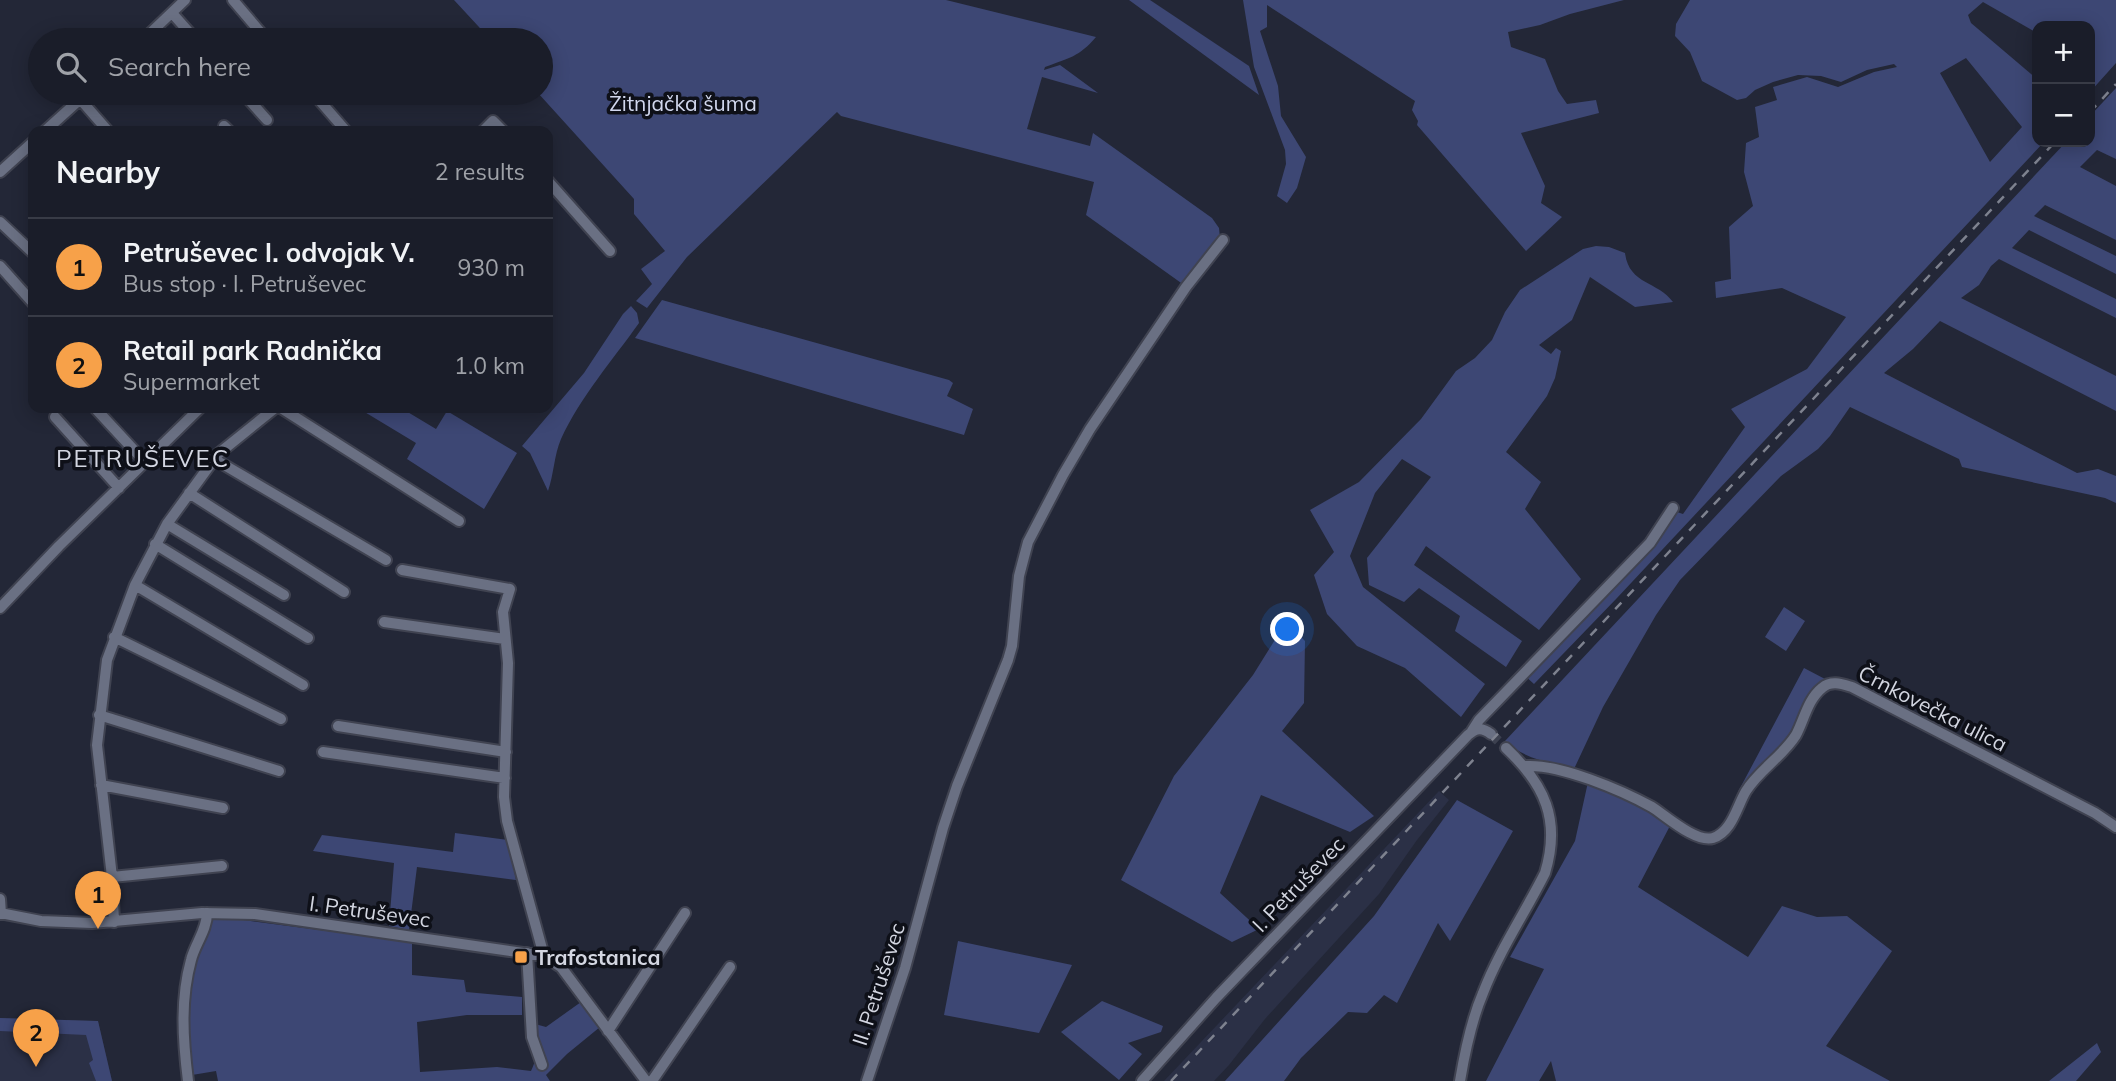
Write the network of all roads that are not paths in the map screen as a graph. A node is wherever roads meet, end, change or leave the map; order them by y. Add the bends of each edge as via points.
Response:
1 (185, 0) edge
2 (233, 0) edge
3 (172, 13) junction
4 (156, 28) edge
5 (185, 28) edge
6 (257, 28) edge
7 (73, 105) edge
8 (89, 105) edge
9 (254, 105) edge
10 (323, 105) edge
11 (267, 120) dead end
12 (50, 126) edge
13 (104, 126) edge
14 (342, 126) edge
15 (28, 147) edge
16 (0, 172) edge
17 (553, 187) edge
18 (0, 222) edge
19 (1223, 240) dead end
20 (28, 248) edge
21 (610, 251) dead end
22 (0, 266) edge
23 (28, 297) edge
24 (100, 413) edge
25 (195, 413) edge
26 (269, 413) edge
27 (289, 413) edge
28 (55, 417) dead end
29 (214, 459) junction
30 (144, 461) junction
31 (119, 488) junction
32 (189, 493) junction
33 (1672, 508) dead end
34 (459, 521) dead end
35 (167, 524) junction
36 (155, 544) junction
37 (386, 559) dead end
38 (402, 570) dead end
39 (135, 585) junction
40 (344, 592) dead end
41 (284, 595) dead end
42 (0, 608) edge
43 (384, 622) dead end
44 (114, 637) junction
45 (308, 638) dead end
46 (505, 639) junction
47 (303, 685) dead end
48 (99, 715) junction
49 (281, 719) dead end
50 (338, 726) dead end
51 (1472, 731) junction
52 (1491, 734) tunnel mouth
53 (1506, 748) tunnel mouth
54 (323, 752) dead end
55 (506, 752) junction
56 (1526, 766) junction
57 (279, 771) dead end
58 (505, 778) junction
59 (101, 785) junction
60 (223, 808) dead end
61 (2115, 823) edge
62 (222, 866) dead end
63 (112, 877) junction
64 (0, 899) edge
65 (1, 913) edge
66 (207, 913) junction
67 (685, 913) dead end
68 (114, 922) junction
69 (527, 953) junction
70 (544, 956) junction
71 (730, 967) dead end
72 (608, 1031) junction
73 (542, 1065) dead end
74 (188, 1081) edge
75 (646, 1081) edge
76 (652, 1081) edge
77 (867, 1081) edge
78 (1142, 1081) edge
79 (1460, 1081) edge

1 - 3 street
2 - 6 street
3 - 4 street
3 - 5 street
7 - 12 street
8 - 13 street
9 - 11 street
10 - 14 street
15 - 16 street
17 - 21 street
18 - 20 street
19 - 77 street, II. Petruševec via 1186,286 1090,429 1028,542 1008,660 957,786
22 - 23 street
24 - 30 street
25 - 30 street
26 - 29 street
27 - 34 street
28 - 31 street
29 - 32 street
29 - 37 street
30 - 31 street
31 - 42 street
32 - 35 street
32 - 40 street
33 - 51 street, I. Petruševec via 1650,542
35 - 36 street
35 - 41 street
36 - 39 street
36 - 45 street
38 - 46 street via 510,589 503,612
39 - 44 street
39 - 47 street
43 - 46 street
44 - 48 street
44 - 49 street
46 - 55 street
48 - 57 street
48 - 59 street
50 - 55 street
51 - 52 street via 1482,729
51 - 78 street, I. Petruševec
53 - 56 street
54 - 58 street
55 - 58 street
56 - 61 street, Črnkovečka ulica via 1563,770 1651,807 1690,833 1713,838 1730,825 1747,789 1795,736 1822,687 1840,683
56 - 79 street via 1549,812 1550,857 1482,995
58 - 70 street via 507,821
59 - 60 street
59 - 63 street
62 - 63 street
63 - 68 street
64 - 65 street
65 - 68 street, I. Petruševec via 41,921
66 - 68 street, I. Petruševec
66 - 69 street, I. Petruševec via 255,914
66 - 74 street via 183,996
67 - 72 street
69 - 70 street, I. Petruševec
69 - 73 street via 532,1037
70 - 72 street via 561,967
71 - 76 street
72 - 75 street

